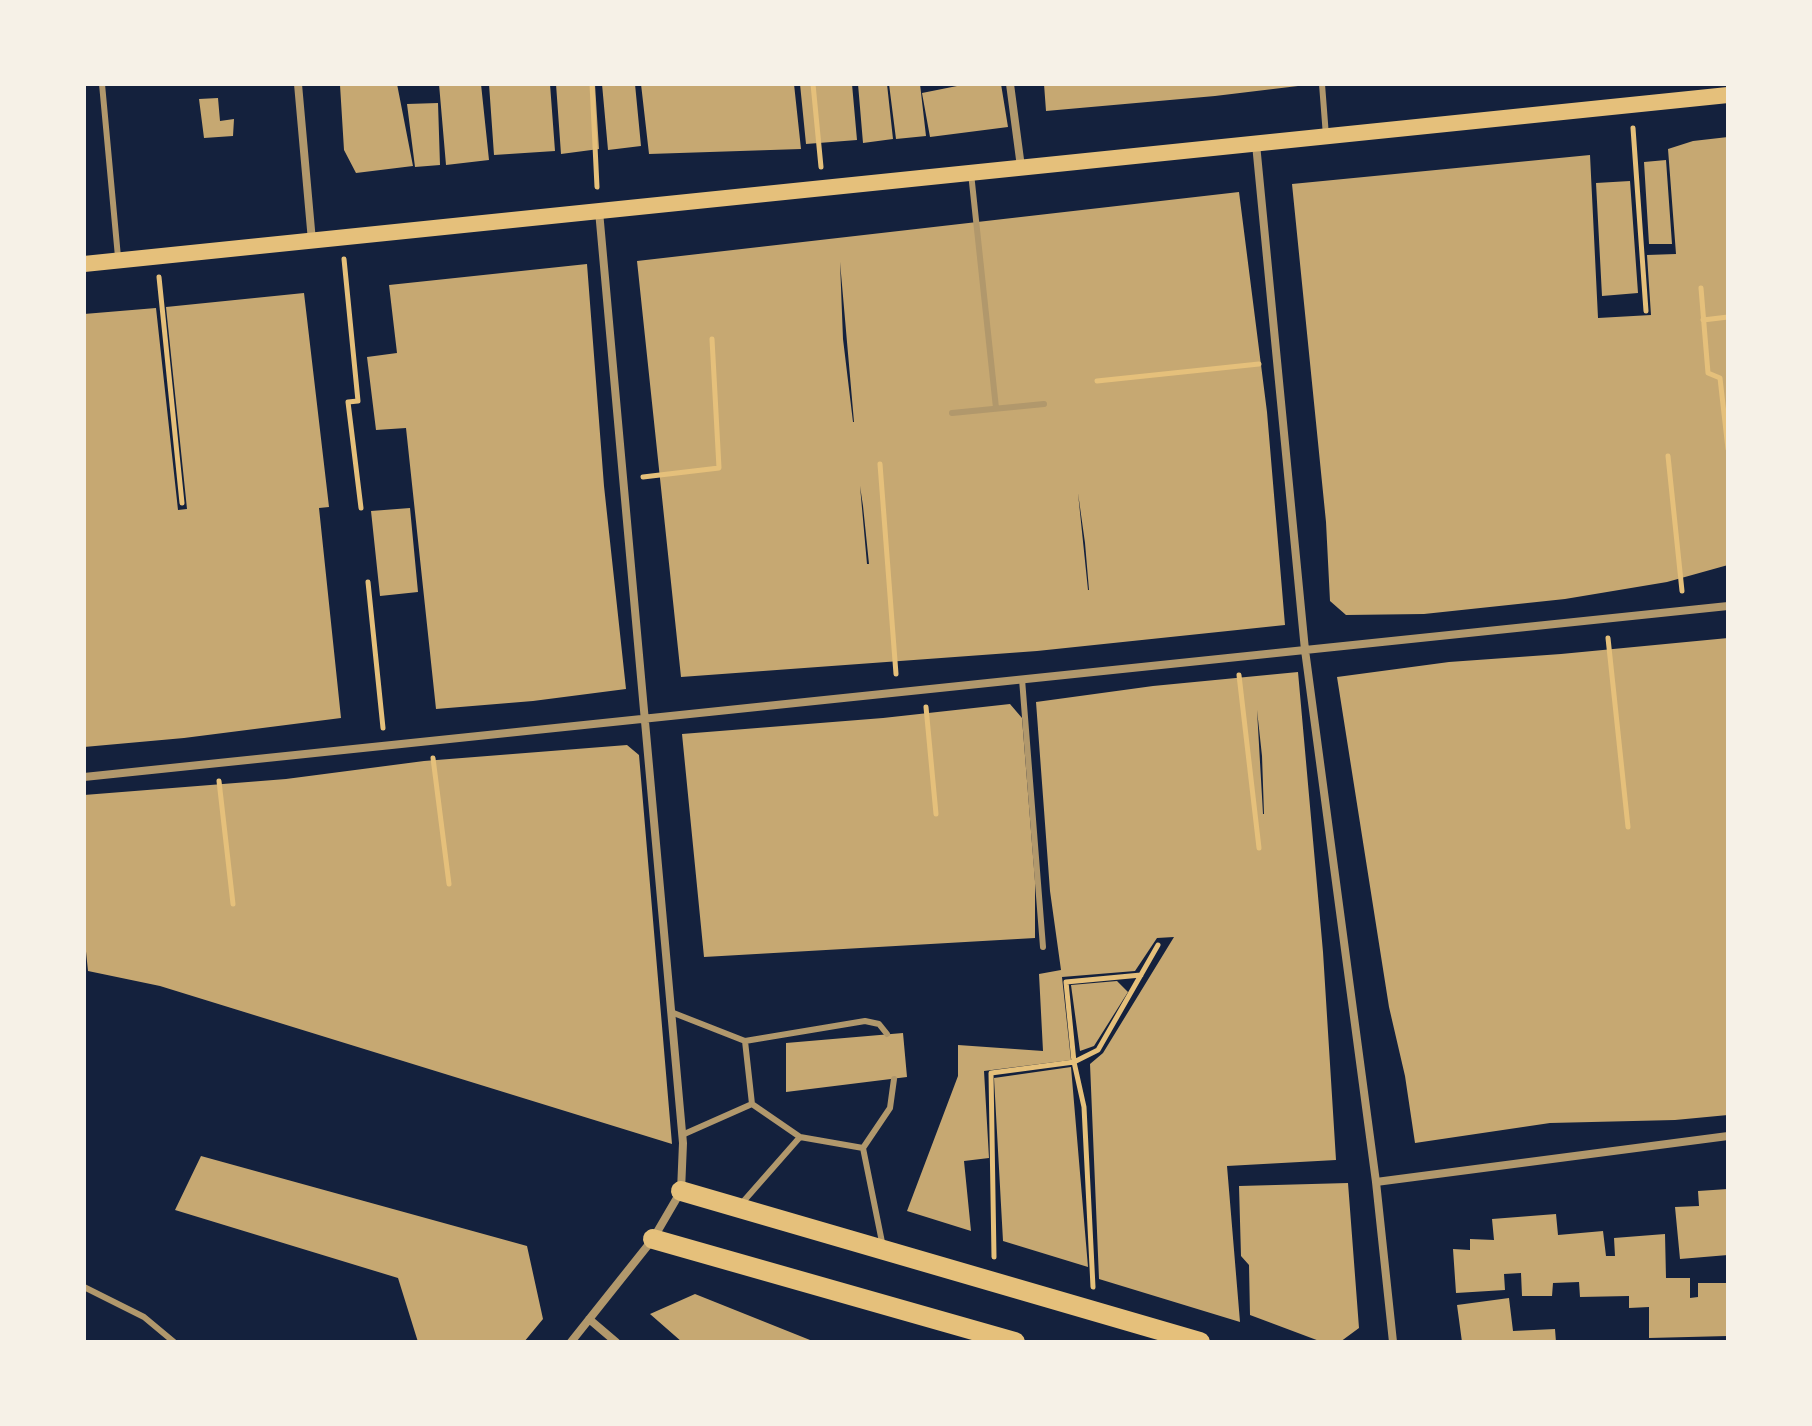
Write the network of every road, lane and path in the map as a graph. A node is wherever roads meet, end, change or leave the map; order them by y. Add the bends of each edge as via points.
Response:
1 (102, 84) edge
2 (298, 84) edge
3 (592, 84) edge
4 (813, 84) edge
5 (1010, 84) edge
6 (1322, 84) edge
7 (1723, 91) edge
8 (1631, 105) junction
9 (1326, 136) junction
10 (1256, 144) junction
11 (1021, 168) junction
12 (971, 172) junction
13 (823, 188) junction
14 (599, 211) junction
15 (341, 238) junction
16 (312, 241) junction
17 (157, 256) junction
18 (118, 261) junction
19 (84, 264) edge
20 (1701, 288) dead end
21 (1646, 311) dead end
22 (1728, 317) edge
23 (1703, 320) junction
24 (712, 339) dead end
25 (1277, 362) junction
26 (1097, 381) dead end
27 (1044, 404) dead end
28 (996, 408) junction
29 (952, 413) dead end
30 (1728, 449) edge
31 (1668, 456) dead end
32 (880, 464) dead end
33 (623, 479) junction
34 (182, 503) dead end
35 (361, 508) dead end
36 (368, 582) dead end
37 (1728, 606) edge
38 (1684, 610) junction
39 (1606, 618) junction
40 (1305, 650) junction
41 (1237, 657) junction
42 (1022, 679) junction
43 (925, 689) junction
44 (898, 692) junction
45 (645, 719) junction
46 (431, 741) junction
47 (384, 746) junction
48 (217, 763) junction
49 (84, 777) edge
50 (936, 814) dead end
51 (1628, 827) dead end
52 (1259, 848) dead end
53 (449, 884) dead end
54 (233, 904) dead end
55 (1158, 945) dead end
56 (1043, 947) dead end
57 (1142, 974) junction
58 (671, 1012) junction
59 (887, 1034) dead end
60 (745, 1041) junction
61 (1074, 1062) junction
62 (894, 1079) dead end
63 (752, 1104) junction
64 (682, 1135) junction
65 (1728, 1136) edge
66 (800, 1137) junction
67 (863, 1148) junction
68 (1376, 1182) junction
69 (681, 1191) junction
70 (737, 1208) junction
71 (653, 1239) junction
72 (884, 1250) junction
73 (995, 1283) junction
74 (84, 1287) edge
75 (1094, 1312) junction
76 (589, 1319) junction
77 (174, 1342) edge
78 (571, 1342) edge
79 (616, 1342) edge
80 (1015, 1342) edge
81 (1200, 1342) edge
82 (1393, 1342) edge

1 - 18 lane
2 - 16 street
3 - 14 path
4 - 13 path
5 - 11 street
6 - 9 lane
7 - 8 main road
8 - 9 main road
8 - 21 path
9 - 10 main road
10 - 11 main road
10 - 25 street
11 - 12 main road
12 - 13 main road
12 - 28 lane
13 - 14 main road
14 - 15 main road
14 - 33 street
15 - 16 main road
15 - 35 path via 358,401 348,402
16 - 17 main road
17 - 18 main road
17 - 34 path
18 - 19 main road
20 - 23 path
22 - 23 path
23 - 30 path via 1708,373 1720,378
24 - 33 path via 719,468
25 - 26 path
25 - 40 street
27 - 28 lane
28 - 29 lane
31 - 38 path
32 - 44 path
33 - 45 street
36 - 47 path
37 - 38 street
38 - 39 street
39 - 40 street
39 - 51 path
40 - 41 street
40 - 68 street
41 - 42 street
41 - 52 path
42 - 43 street
42 - 56 lane
43 - 44 street
43 - 50 path
44 - 45 street
45 - 46 street
45 - 58 street
46 - 47 street
46 - 53 path
47 - 48 street
48 - 49 street
48 - 54 path
55 - 57 path
57 - 61 path via 1098,1050
57 - 61 path via 1066,982
58 - 60 lane
58 - 64 street
59 - 60 lane via 879,1024 865,1021
60 - 63 lane
61 - 73 path via 991,1073
61 - 75 path via 1084,1107
62 - 67 lane via 890,1108
63 - 64 lane
63 - 66 lane
64 - 69 street
65 - 68 street
66 - 67 lane
66 - 70 lane
67 - 72 lane
68 - 82 street
69 - 70 main road
69 - 71 street
70 - 72 main road
71 - 76 street
71 - 80 main road
72 - 73 main road
73 - 75 main road
74 - 77 lane via 144,1317
75 - 81 main road
76 - 78 street
76 - 79 street

